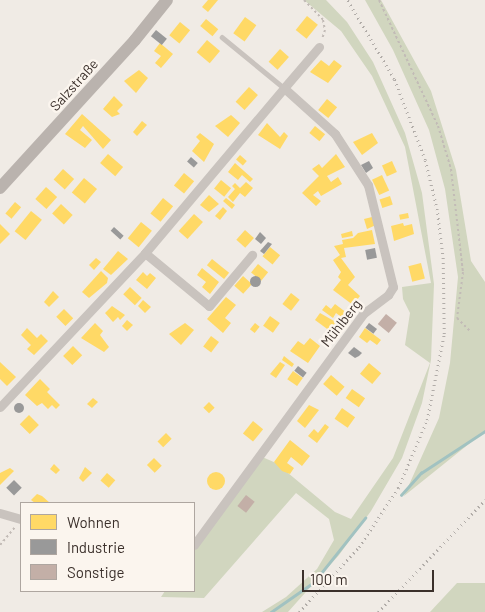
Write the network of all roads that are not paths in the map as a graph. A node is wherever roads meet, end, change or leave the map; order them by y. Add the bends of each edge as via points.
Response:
1 (167, 0) edge
2 (222, 37) dead end
3 (319, 47) road end
4 (284, 88) junction
5 (0, 188) edge
6 (145, 253) junction
7 (252, 255) dead end
8 (0, 407) edge
9 (0, 513) edge
10 (20, 519) edge
11 (195, 544) edge

1 - 5 street, Salzstraße via 135,40
2 - 4 lane, Mühlberg
3 - 4 street
4 - 6 street
4 - 11 street, Mühlberg via 335,134 368,185 394,287 363,314
6 - 7 street via 209,306
6 - 8 street
9 - 10 street

